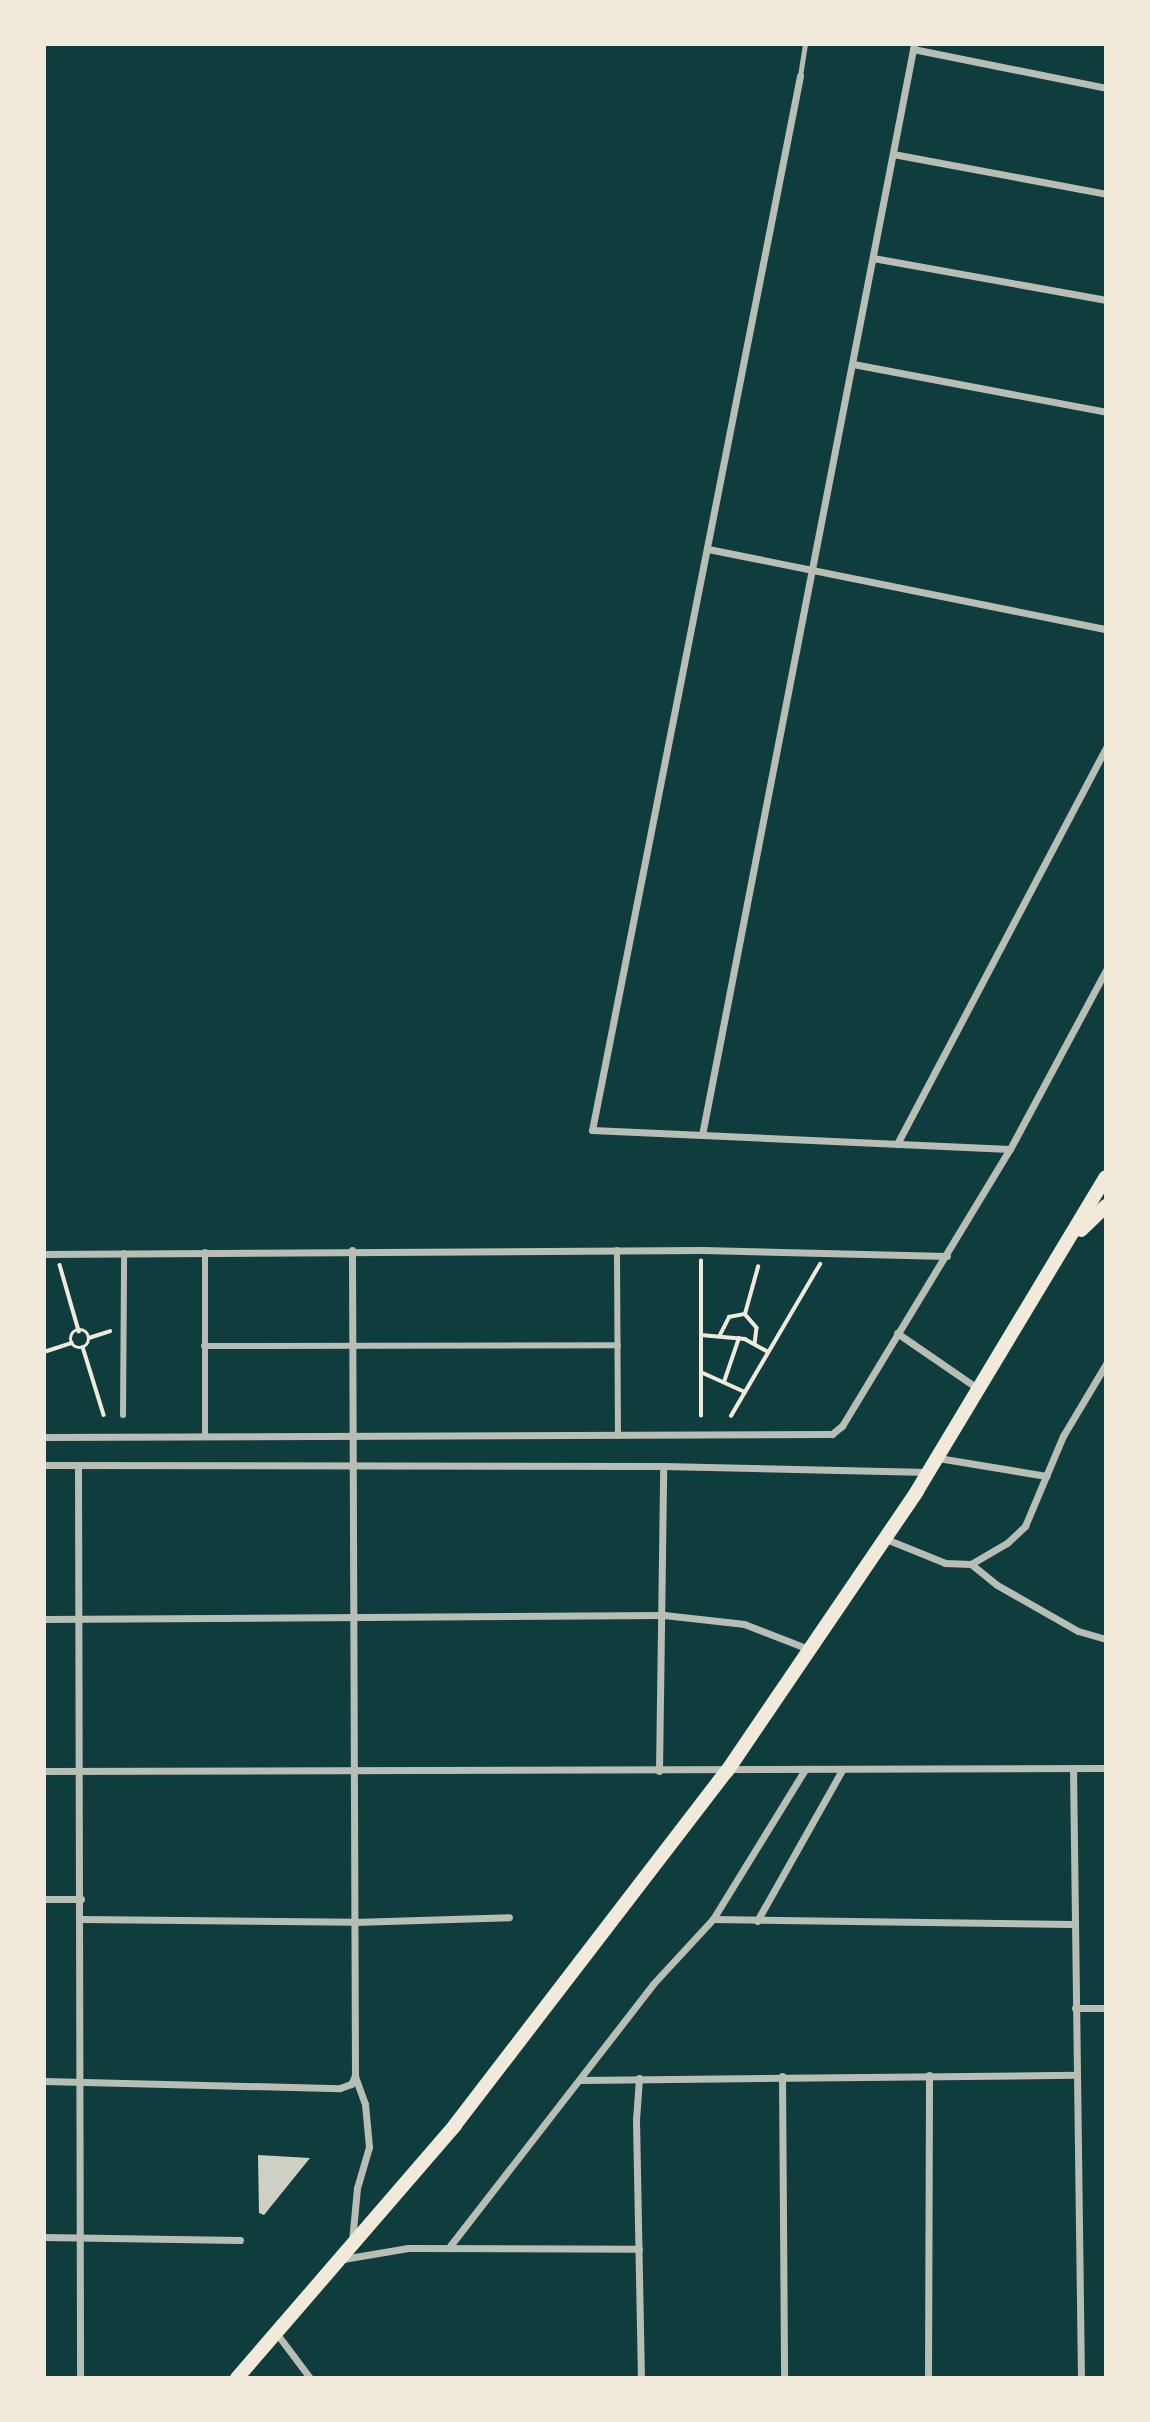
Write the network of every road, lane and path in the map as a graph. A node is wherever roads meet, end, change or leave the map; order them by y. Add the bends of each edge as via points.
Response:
1 (806, 44) edge
2 (914, 47) edge
3 (800, 76) joint
4 (1106, 88) edge
5 (893, 154) junction
6 (1106, 194) edge
7 (873, 258) junction
8 (1106, 300) edge
9 (853, 363) junction
10 (1106, 412) edge
11 (708, 549) junction
12 (813, 571) junction
13 (1106, 629) edge
14 (1106, 747) edge
15 (1106, 970) edge
16 (702, 1135) junction
17 (897, 1144) junction
18 (1010, 1149) junction
19 (1106, 1177) edge
20 (1106, 1206) edge
21 (1070, 1240) junction
22 (352, 1250) junction
23 (617, 1250) junction
24 (702, 1250) junction
25 (205, 1252) junction
26 (828, 1252) junction
27 (124, 1253) junction
28 (44, 1254) edge
29 (947, 1256) junction
30 (60, 1263) dead end
31 (758, 1267) dead end
32 (745, 1314) junction
33 (124, 1328) junction
34 (79, 1331) junction
35 (897, 1333) junction
36 (701, 1335) junction
37 (720, 1335) junction
38 (89, 1338) junction
39 (739, 1338) junction
40 (72, 1343) junction
41 (755, 1344) junction
42 (618, 1345) junction
43 (204, 1346) junction
44 (352, 1346) junction
45 (83, 1347) junction
46 (44, 1352) edge
47 (768, 1353) junction
48 (1106, 1364) edge
49 (701, 1372) junction
50 (724, 1382) junction
51 (980, 1390) junction
52 (745, 1392) junction
53 (103, 1415) dead end
54 (123, 1415) dead end
55 (701, 1416) dead end
56 (730, 1416) dead end
57 (205, 1436) junction
58 (352, 1436) junction
59 (618, 1436) junction
60 (44, 1437) edge
61 (938, 1457) junction
62 (44, 1465) edge
63 (78, 1465) junction
64 (663, 1466) junction
65 (353, 1467) junction
66 (929, 1472) junction
67 (1047, 1476) junction
68 (886, 1539) junction
69 (971, 1564) junction
70 (664, 1615) junction
71 (353, 1617) junction
72 (44, 1619) edge
73 (82, 1619) junction
74 (1106, 1639) edge
75 (811, 1650) junction
76 (1073, 1768) junction
77 (1106, 1768) edge
78 (354, 1770) junction
79 (842, 1770) junction
80 (44, 1771) edge
81 (82, 1771) junction
82 (659, 1771) junction
83 (727, 1771) junction
84 (804, 1771) junction
85 (44, 1899) edge
86 (81, 1899) junction
87 (509, 1917) dead end
88 (81, 1919) junction
89 (713, 1919) junction
90 (757, 1921) junction
91 (354, 1922) junction
92 (1072, 1924) junction
93 (1075, 2008) junction
94 (1106, 2008) edge
95 (929, 2075) junction
96 (1075, 2075) junction
97 (355, 2076) junction
98 (782, 2076) junction
99 (639, 2078) junction
100 (581, 2080) junction
101 (44, 2081) edge
102 (81, 2082) junction
103 (44, 2237) edge
104 (81, 2238) junction
105 (240, 2240) dead end
106 (450, 2246) junction
107 (639, 2249) junction
108 (346, 2254) junction
109 (277, 2334) junction
110 (80, 2378) edge
111 (237, 2378) edge
112 (310, 2378) edge
113 (641, 2378) edge
114 (783, 2378) edge
115 (928, 2378) edge
116 (1081, 2378) edge

1 - 3 lane
2 - 4 street
2 - 5 street
3 - 11 street
5 - 6 street
5 - 7 street
7 - 8 street
7 - 9 street
9 - 10 street
9 - 12 street
11 - 12 street
11 - 16 street via 592,1130
12 - 13 street
12 - 16 street
14 - 17 street
15 - 18 street
16 - 17 street
17 - 18 street
18 - 29 street
19 - 21 highway
20 - 21 highway
21 - 51 highway
22 - 23 street
22 - 25 street
22 - 44 street
23 - 24 street
23 - 42 street
24 - 26 street
24 - 36 path
25 - 27 street
25 - 43 street
26 - 29 street
26 - 47 path
27 - 28 street
27 - 33 street
29 - 35 street
30 - 34 path
31 - 32 path
32 - 37 path via 729,1317
32 - 41 path via 757,1328
33 - 38 path
33 - 54 street
34 - 38 path
34 - 40 path via 73,1334
35 - 51 street
35 - 59 street via 842,1426 832,1434
36 - 37 path
36 - 49 path
37 - 39 path
38 - 45 path
39 - 41 path
39 - 50 path
40 - 45 path
40 - 46 path
41 - 47 path
42 - 44 street
42 - 59 street
43 - 44 street
43 - 57 street
44 - 58 street
45 - 53 path
47 - 52 path
48 - 67 street via 1063,1436
49 - 50 path
49 - 55 path
50 - 52 path
51 - 61 highway
52 - 56 path
57 - 58 street
57 - 60 street
58 - 59 street
58 - 65 street
61 - 66 highway
61 - 67 street
62 - 63 street
63 - 65 street
63 - 73 street
64 - 65 street
64 - 66 street
64 - 70 street
65 - 71 street
66 - 68 highway
67 - 69 street via 1025,1526
68 - 69 street via 945,1563
68 - 75 highway
69 - 74 street via 997,1585 1078,1630
70 - 71 street
70 - 75 street via 744,1624
70 - 82 street
71 - 73 street
71 - 78 street
72 - 73 street
73 - 81 street
75 - 83 highway
76 - 77 street
76 - 79 street
76 - 92 street
78 - 81 street
78 - 82 street
78 - 91 street
79 - 84 street
79 - 90 street
80 - 81 street
81 - 86 street
82 - 83 street
83 - 84 street
83 - 108 highway via 527,2035
84 - 89 street
85 - 86 street
86 - 88 street
87 - 91 street
88 - 91 street
88 - 102 street
89 - 90 street
89 - 100 street via 653,1984
90 - 92 street
91 - 97 street
92 - 93 street
93 - 94 street
93 - 96 street
95 - 96 street
95 - 98 street
95 - 115 street
96 - 116 street
97 - 102 street via 351,2084 340,2088
97 - 108 street via 367,2113 369,2147
98 - 99 street
98 - 114 street
99 - 100 street
99 - 107 street
100 - 106 street
101 - 102 street
102 - 104 street
103 - 104 street
104 - 105 street
104 - 110 street
106 - 107 street
106 - 108 street
107 - 113 street
108 - 109 highway
109 - 111 highway
109 - 112 street

